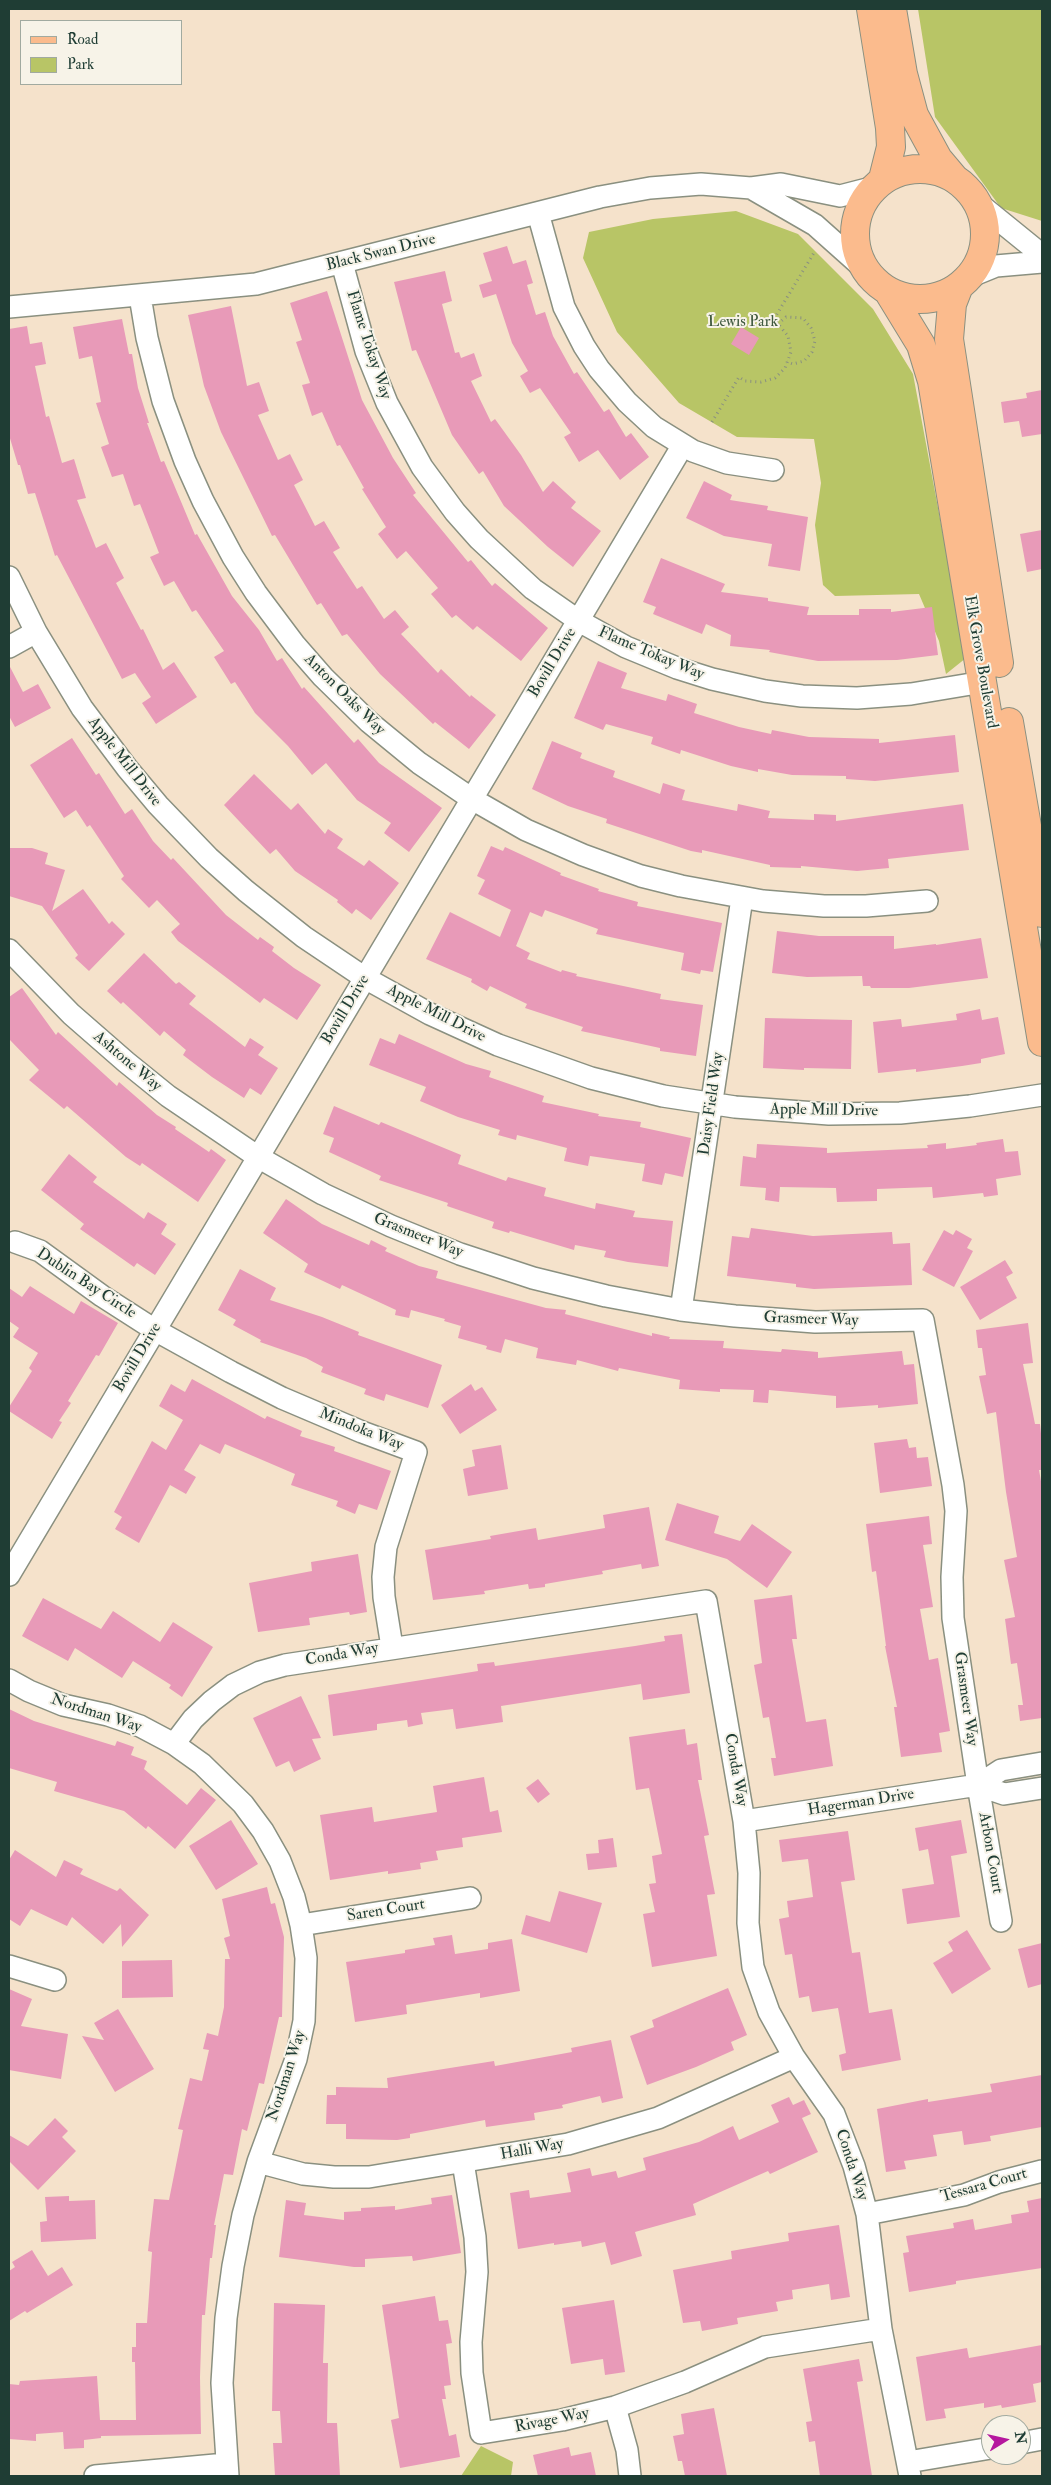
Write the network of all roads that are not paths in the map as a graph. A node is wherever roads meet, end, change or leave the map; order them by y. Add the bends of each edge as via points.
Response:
1 (871, 9) edge
2 (892, 9) edge
3 (954, 178) junction
4 (877, 184) junction
5 (751, 188) junction
6 (978, 203) junction
7 (538, 213) junction
8 (1042, 255) edge
9 (1042, 262) edge
10 (342, 263) junction
11 (861, 266) junction
12 (964, 282) junction
13 (888, 291) junction
14 (140, 296) junction
15 (9, 307) edge
16 (683, 446) junction
17 (773, 470) dead end
18 (9, 577) edge
19 (578, 621) junction
20 (36, 632) junction
21 (9, 646) edge
22 (983, 682) junction
23 (472, 799) junction
24 (742, 898) junction
25 (928, 901) dead end
26 (1042, 913) edge
27 (9, 950) edge
28 (365, 978) junction
29 (1042, 1042) edge
30 (1042, 1095) edge
31 (712, 1104) junction
32 (258, 1157) junction
33 (15, 1242) dead end
34 (681, 1310) junction
35 (155, 1330) junction
36 (9, 1576) edge
37 (392, 1647) junction
38 (9, 1680) edge
39 (174, 1744) junction
40 (1042, 1763) edge
41 (978, 1785) junction
42 (1042, 1788) edge
43 (744, 1821) junction
44 (470, 1898) dead end
45 (1001, 1921) dead end
46 (301, 1925) junction
47 (9, 1966) edge
48 (55, 1980) dead end
49 (794, 2057) junction
50 (258, 2162) junction
51 (464, 2162) junction
52 (1042, 2170) edge
53 (866, 2214) junction
54 (881, 2329) junction
55 (614, 2407) junction
56 (981, 2451) edge
57 (909, 2469) edge
58 (227, 2470) edge
59 (95, 2476) edge
60 (630, 2476) edge

1 - 4 main road via 891,147
2 - 3 main road via 902,74 914,115 938,158
3 - 4 main road via 934,170 911,169 899,171
3 - 6 main road
4 - 5 street, Black Swan Drive via 840,196 781,184
4 - 11 main road via 856,219 855,242
5 - 7 street, Black Swan Drive via 701,184 650,188
5 - 11 street, Black Swan Drive via 816,225
6 - 8 street
6 - 12 main road via 984,220 985,241 978,263
7 - 10 street, Black Swan Drive
7 - 16 street via 561,298 584,346 627,402 654,427
9 - 12 street via 996,266
10 - 14 street, Black Swan Drive via 256,284
10 - 19 street, Flame Tokay Way via 366,352 386,403 422,467 454,512 499,559 533,589
11 - 13 main road via 873,281
12 - 13 main road via 948,294 931,299 910,299
12 - 26 main road, Elk Grove Boulevard via 952,304 949,339 1000,672
13 - 22 main road, Elk Grove Boulevard via 921,345 932,381
14 - 15 street, Black Swan Drive
14 - 23 street, Anton Oaks Way via 163,401 185,461 224,541 256,593 300,652 369,722 418,763
16 - 17 street via 726,463
16 - 19 street, Bovill Drive
18 - 20 street, Apple Mill Drive
19 - 22 street, Flame Tokay Way via 626,647 677,668 712,680 766,691 856,698 911,694
19 - 23 street, Bovill Drive
20 - 21 street
20 - 28 street, Apple Mill Drive via 82,708 158,805 246,891 304,937
22 - 29 main road, Elk Grove Boulevard
23 - 24 street, Anton Oaks Way via 526,830 582,855 641,876
23 - 28 street, Bovill Drive
24 - 25 street, Anton Oaks Way via 824,906
24 - 31 street, Daisy Field Way
27 - 32 street, Ashtone Way via 71,1014 126,1062 168,1096
28 - 31 street, Apple Mill Drive via 430,1014 544,1063 591,1078
28 - 32 street, Bovill Drive
30 - 31 street, Apple Mill Drive via 891,1113 782,1112
31 - 34 street, Daisy Field Way
32 - 34 street, Grasmeer Way via 323,1194 460,1254 533,1278
32 - 35 street, Bovill Drive
33 - 35 street, Dublin Bay Circle via 40,1251
34 - 41 street, Grasmeer Way via 815,1322 923,1320 953,1485 956,1511 953,1618
35 - 36 street, Bovill Drive
35 - 37 street, Mindoka Way via 282,1398 416,1452 386,1547 384,1597
37 - 39 street, Conda Way via 260,1672 233,1685 212,1701
37 - 43 street, Conda Way via 706,1601
38 - 39 street, Nordman Way via 29,1692 63,1704 140,1726
39 - 46 street, Nordman Way via 224,1783 263,1831 280,1861
40 - 41 street, Hagerman Drive via 1001,1770
41 - 42 street, Hagerman Drive via 1004,1794
41 - 43 street, Hagerman Drive
41 - 45 street, Arbon Court
43 - 49 street, Conda Way via 752,1967 769,2012
44 - 46 street, Saren Court
46 - 50 street, Nordman Way via 307,1987 304,2021 296,2059
47 - 48 street
49 - 51 street, Halli Way via 690,2105 613,2133
49 - 53 street, Conda Way via 834,2114 854,2166
50 - 51 street, Halli Way via 304,2174 369,2177
50 - 58 street, Nordman Way via 241,2223 226,2318 222,2383
51 - 55 street, Rivage Way via 475,2237 477,2272 470,2342 481,2433 562,2420
52 - 53 street, Tessara Court via 964,2195
53 - 54 street, Conda Way
54 - 55 street, Rivage Way via 765,2347 685,2382
54 - 57 street, Conda Way
55 - 60 street via 627,2450
56 - 57 street
58 - 59 street

